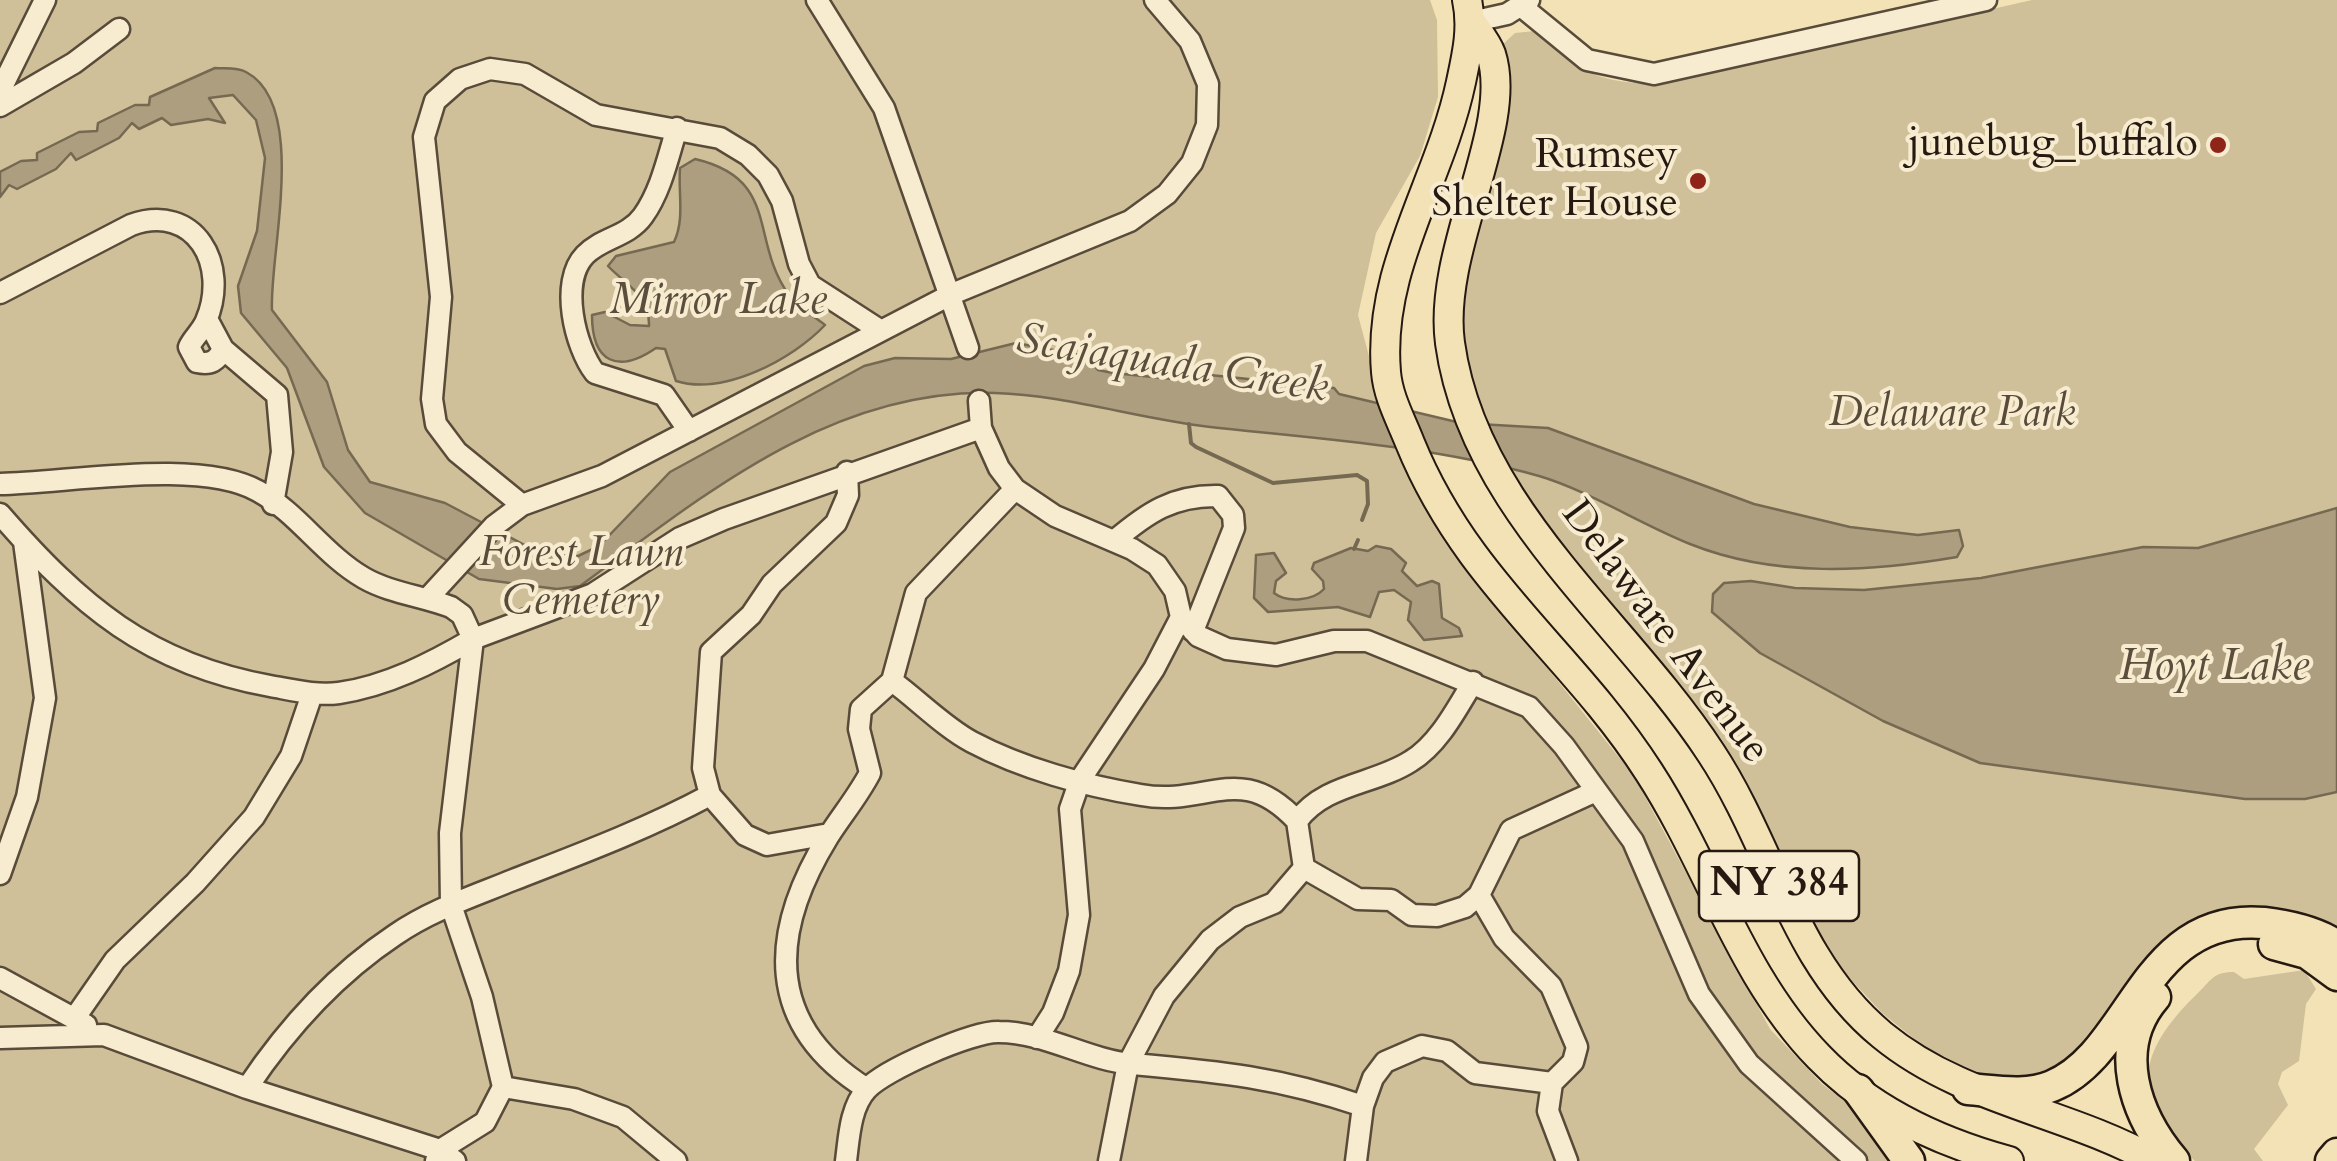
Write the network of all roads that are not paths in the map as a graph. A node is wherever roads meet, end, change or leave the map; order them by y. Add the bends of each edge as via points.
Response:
1 (45, 0) edge
2 (817, 0) edge
3 (832, 0) edge
4 (1155, 0) edge
5 (1986, 0) edge
6 (1525, 3) edge
7 (1469, 11) edge
8 (836, 24) junction
9 (118, 29) dead end
10 (0, 91) edge
11 (0, 106) edge
12 (677, 128) junction
13 (0, 293) edge
14 (952, 294) junction
15 (208, 319) junction
16 (878, 329) junction
17 (968, 348) dead end
18 (222, 350) junction
19 (979, 401) dead end
20 (981, 428) junction
21 (689, 431) junction
22 (846, 472) junction
23 (0, 484) edge
24 (1016, 489) junction
25 (273, 504) junction
26 (522, 505) junction
27 (0, 514) edge
28 (1114, 541) junction
29 (24, 542) junction
30 (428, 598) junction
31 (1187, 624) junction
32 (473, 639) junction
33 (892, 680) junction
34 (1473, 682) junction
35 (312, 694) junction
36 (1080, 780) junction
37 (1594, 792) junction
38 (710, 795) junction
39 (1297, 820) junction
40 (829, 834) junction
41 (1304, 868) junction
42 (0, 874) edge
43 (1480, 895) junction
44 (451, 905) junction
45 (2337, 946) edge
46 (2337, 975) edge
47 (0, 978) edge
48 (74, 1019) junction
49 (104, 1035) junction
50 (0, 1038) edge
51 (1037, 1038) junction
52 (1128, 1064) junction
53 (1552, 1083) junction
54 (503, 1087) junction
55 (247, 1088) junction
56 (867, 1089) junction
57 (1968, 1089) junction
58 (1858, 1090) junction
59 (1363, 1106) junction
60 (444, 1157) edge
61 (676, 1161) edge
62 (846, 1161) edge
63 (1109, 1161) edge
64 (1356, 1161) edge
65 (1568, 1161) edge
66 (1856, 1161) edge
67 (1909, 1161) edge
68 (2010, 1161) edge
69 (2154, 1161) edge
70 (2174, 1161) edge

1 - 10 street
2 - 8 street
3 - 8 street
4 - 14 street via 1190,41 1208,84 1208,125 1192,163 1167,194 1130,222
5 - 6 street via 1654,74 1587,60
6 - 7 street
7 - 57 main road, Delaware Avenue / NY 384 via 1490,52 1494,83 1492,115 1449,279 1450,344 1465,406 1506,487 1567,573 1711,752 1801,934 1844,998 1916,1061
7 - 58 main road, NY 384 via 1454,118 1390,287 1388,388 1421,470 1487,577 1648,770 1765,992 1822,1061
8 - 14 street via 884,108
9 - 11 street
12 - 16 street via 720,138 748,155 782,200 810,285
12 - 21 street via 641,219 585,254 571,284 581,347 595,373 664,396
12 - 26 street via 596,114 525,74 490,69 460,79 435,102 424,137 440,297 436,424 458,452
13 - 15 street via 131,225 174,220 209,258
14 - 16 street
14 - 17 street
15 - 18 street
15 - 18 street via 189,351 205,364
16 - 21 street
18 - 25 street via 277,395 282,452
19 - 20 street
20 - 22 street
20 - 24 street
21 - 26 street via 602,476
22 - 32 street via 680,538 593,594
22 - 38 street via 848,494 836,524 711,652 703,768
23 - 25 street via 155,475 229,483 256,490
24 - 28 street via 1056,516
24 - 33 street via 916,593
25 - 30 street via 366,579
26 - 30 street
27 - 29 street
28 - 31 street via 1157,565
28 - 31 street via 1151,510 1190,496 1218,496 1227,504 1234,528
29 - 35 street via 116,627 179,664
29 - 42 street via 45,698 27,796
30 - 32 street via 462,615
31 - 34 street via 1227,648 1276,656 1334,641 1367,641
31 - 36 street
32 - 35 street via 387,680
32 - 44 street via 450,833
33 - 36 street via 970,741
33 - 40 street via 861,709 870,773
34 - 37 street via 1529,707
34 - 39 street via 1412,761 1311,801
35 - 48 street via 291,756 254,817 115,960
36 - 39 street via 1179,799 1216,788 1252,788 1276,798
36 - 51 street via 1070,809 1078,915 1069,971
37 - 43 street via 1511,830
37 - 66 street via 1633,841 1699,994 1749,1064
38 - 40 street via 745,836 767,845
38 - 44 street via 660,822
39 - 41 street
40 - 56 street via 797,894 785,939 788,992 804,1034 833,1068
41 - 43 street via 1358,898 1392,900 1412,915 1451,912
41 - 52 street via 1274,903 1210,940 1164,996
43 - 53 street via 1504,938 1551,986 1576,1048 1573,1062
44 - 54 street
44 - 55 street via 396,934 332,985 278,1042
45 - 57 highway via 2278,925 2236,924 2211,932 2164,960 2103,1044 2069,1077 2022,1093
46 - 70 highway via 2306,953 2252,942 2194,962 2151,1002 2136,1029 2132,1087
47 - 48 street
48 - 49 street
49 - 50 street
49 - 55 street
51 - 52 street
51 - 56 street via 998,1032 962,1037
52 - 59 street via 1245,1074
52 - 63 street
53 - 59 street via 1475,1073 1447,1052 1422,1046 1385,1062
53 - 65 street via 1548,1112
54 - 60 street via 485,1122
54 - 61 street via 624,1116
55 - 60 street
56 - 62 street via 850,1126
57 - 69 main road, Delaware Avenue / NY 384 via 2078,1125
58 - 67 highway
58 - 68 main road, NY 384 via 1935,1136
59 - 64 street

